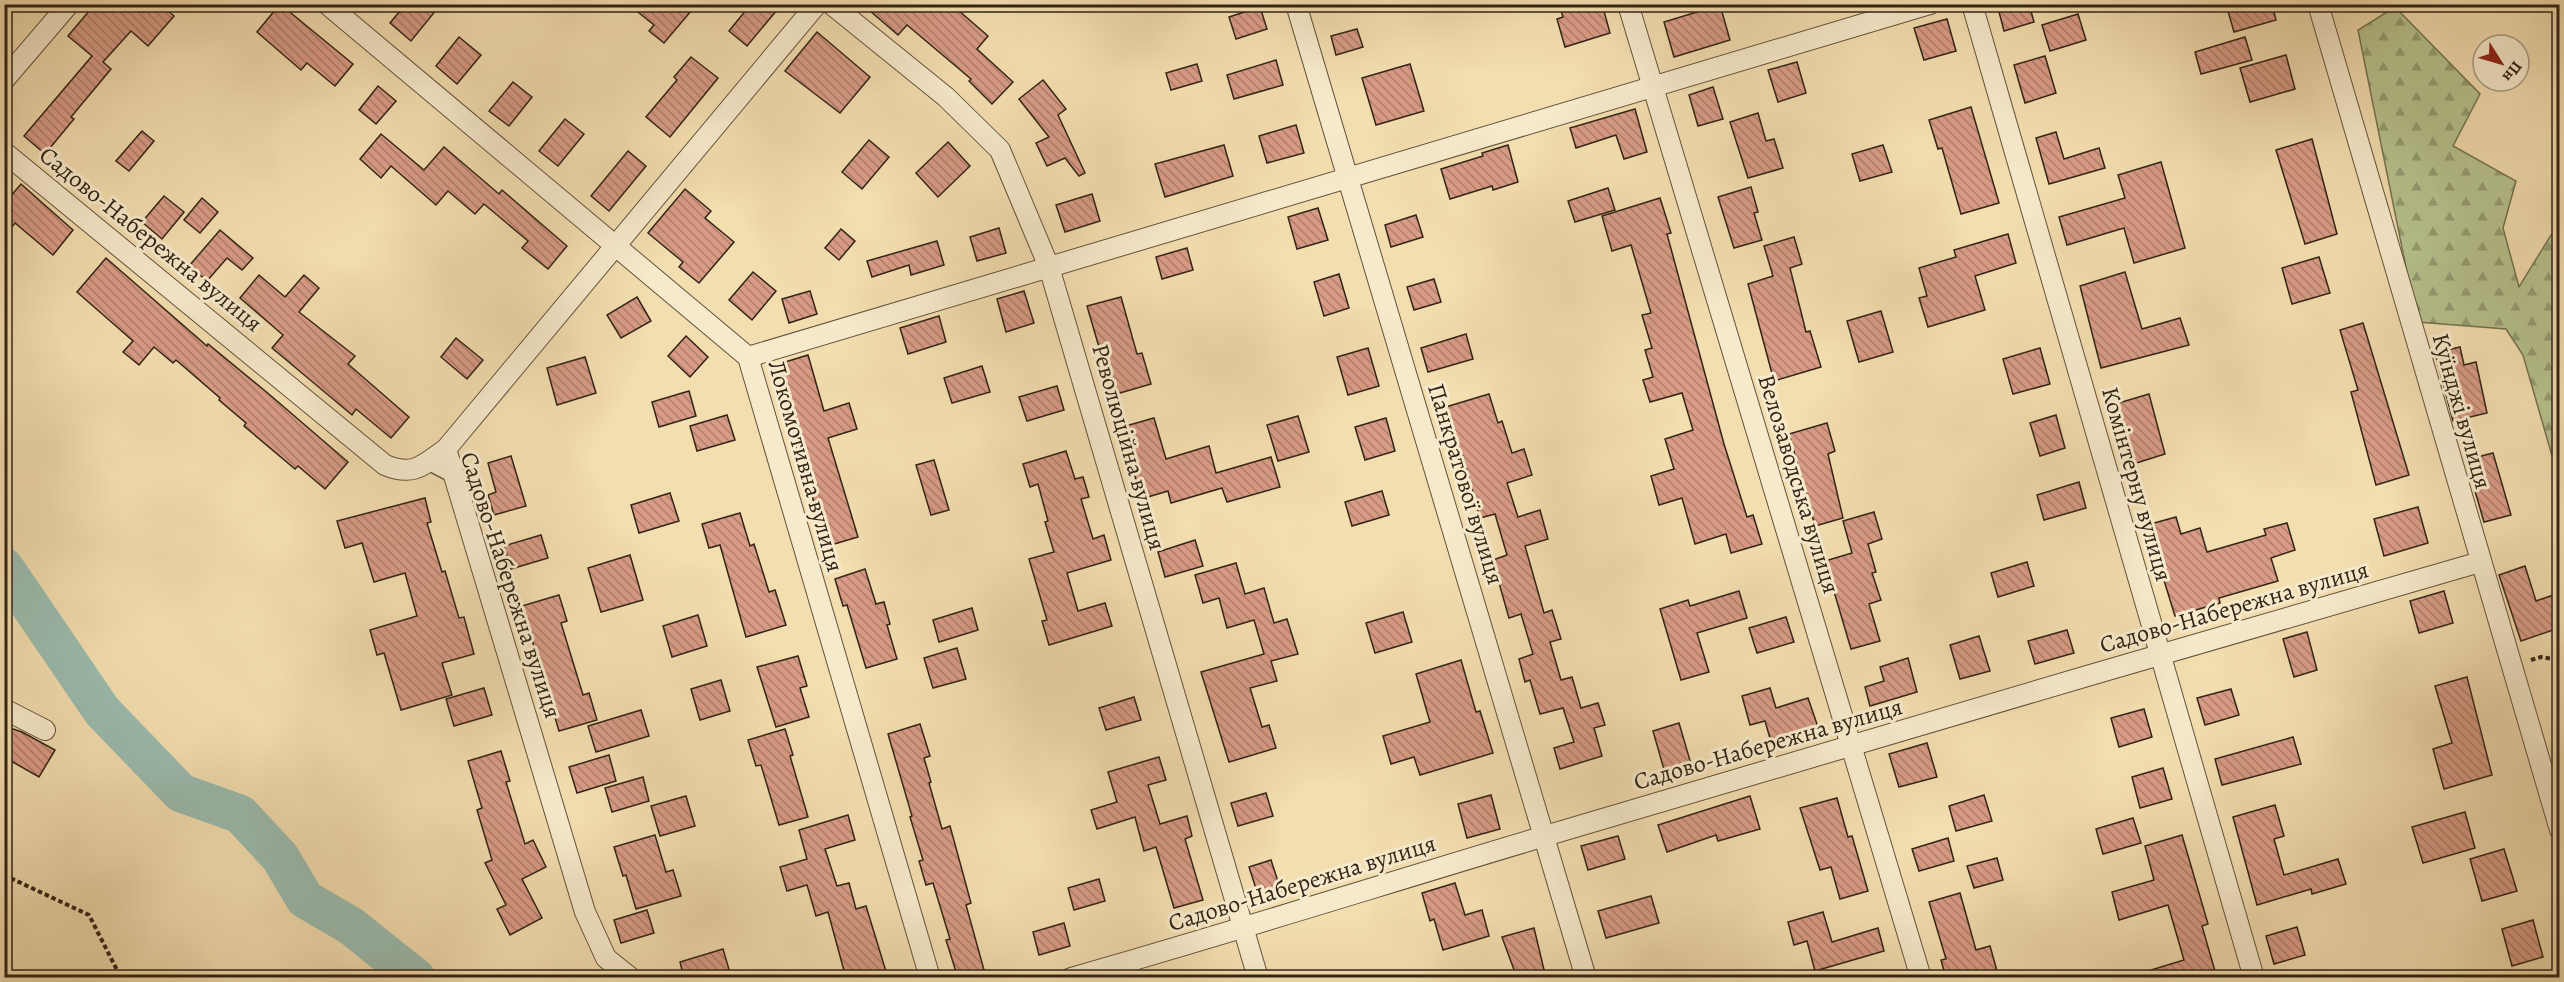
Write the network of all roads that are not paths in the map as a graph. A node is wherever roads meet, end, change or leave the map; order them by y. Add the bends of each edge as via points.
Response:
1 (69, 4) edge
2 (327, 4) edge
3 (817, 4) edge
4 (831, 4) edge
5 (1296, 4) edge
6 (1628, 4) edge
7 (1930, 4) edge
8 (1972, 4) edge
9 (2318, 4) edge
10 (4, 80) edge
11 (1653, 87) junction
12 (4, 152) edge
13 (1348, 178) junction
14 (617, 246) junction
15 (1049, 267) junction
16 (748, 357) junction
17 (446, 449) junction
18 (425, 463) junction
19 (455, 478) junction
20 (2480, 562) junction
21 (2160, 654) junction
22 (4, 709) edge
23 (45, 730) dead end
24 (1851, 747) junction
25 (2559, 830) edge
26 (1544, 837) junction
27 (1244, 929) junction
28 (632, 978) edge
29 (930, 978) edge
30 (1071, 978) edge
31 (1258, 978) edge
32 (1586, 978) edge
33 (1921, 978) edge
34 (2254, 978) edge

1 - 10 street
2 - 14 street, Локомотивна вулиця
3 - 14 street
4 - 15 street, Революційна вулиця via 946,97 1000,150
5 - 13 street, Панкратової вулиця
6 - 11 street, Велозаводська вулиця
7 - 11 street
8 - 21 street, Комінтерну вулиця
9 - 20 street, Куїнджі вулиця
11 - 13 street
11 - 24 street, Велозаводська вулиця
12 - 18 street, Садово-Набережна вулиця via 385,465 401,472 415,470
13 - 15 street
13 - 26 street, Панкратової вулиця
14 - 16 street, Локомотивна вулиця
14 - 17 street
15 - 16 street
15 - 27 street, Революційна вулиця
16 - 29 street, Локомотивна вулиця
17 - 18 street, Садово-Набережна вулиця
17 - 19 street, Садово-Набережна вулиця
18 - 19 lane
19 - 28 street, Садово-Набережна вулиця via 585,912 606,958
20 - 21 street, Садово-Набережна вулиця
20 - 25 street, Куїнджі вулиця
21 - 24 street, Садово-Набережна вулиця
21 - 34 street, Комінтерну вулиця
22 - 23 street
24 - 26 street, Садово-Набережна вулиця
24 - 33 street, Велозаводська вулиця
26 - 27 street, Садово-Набережна вулиця
26 - 32 street, Панкратової вулиця
27 - 30 street, Садово-Набережна вулиця
27 - 31 street, Революційна вулиця

